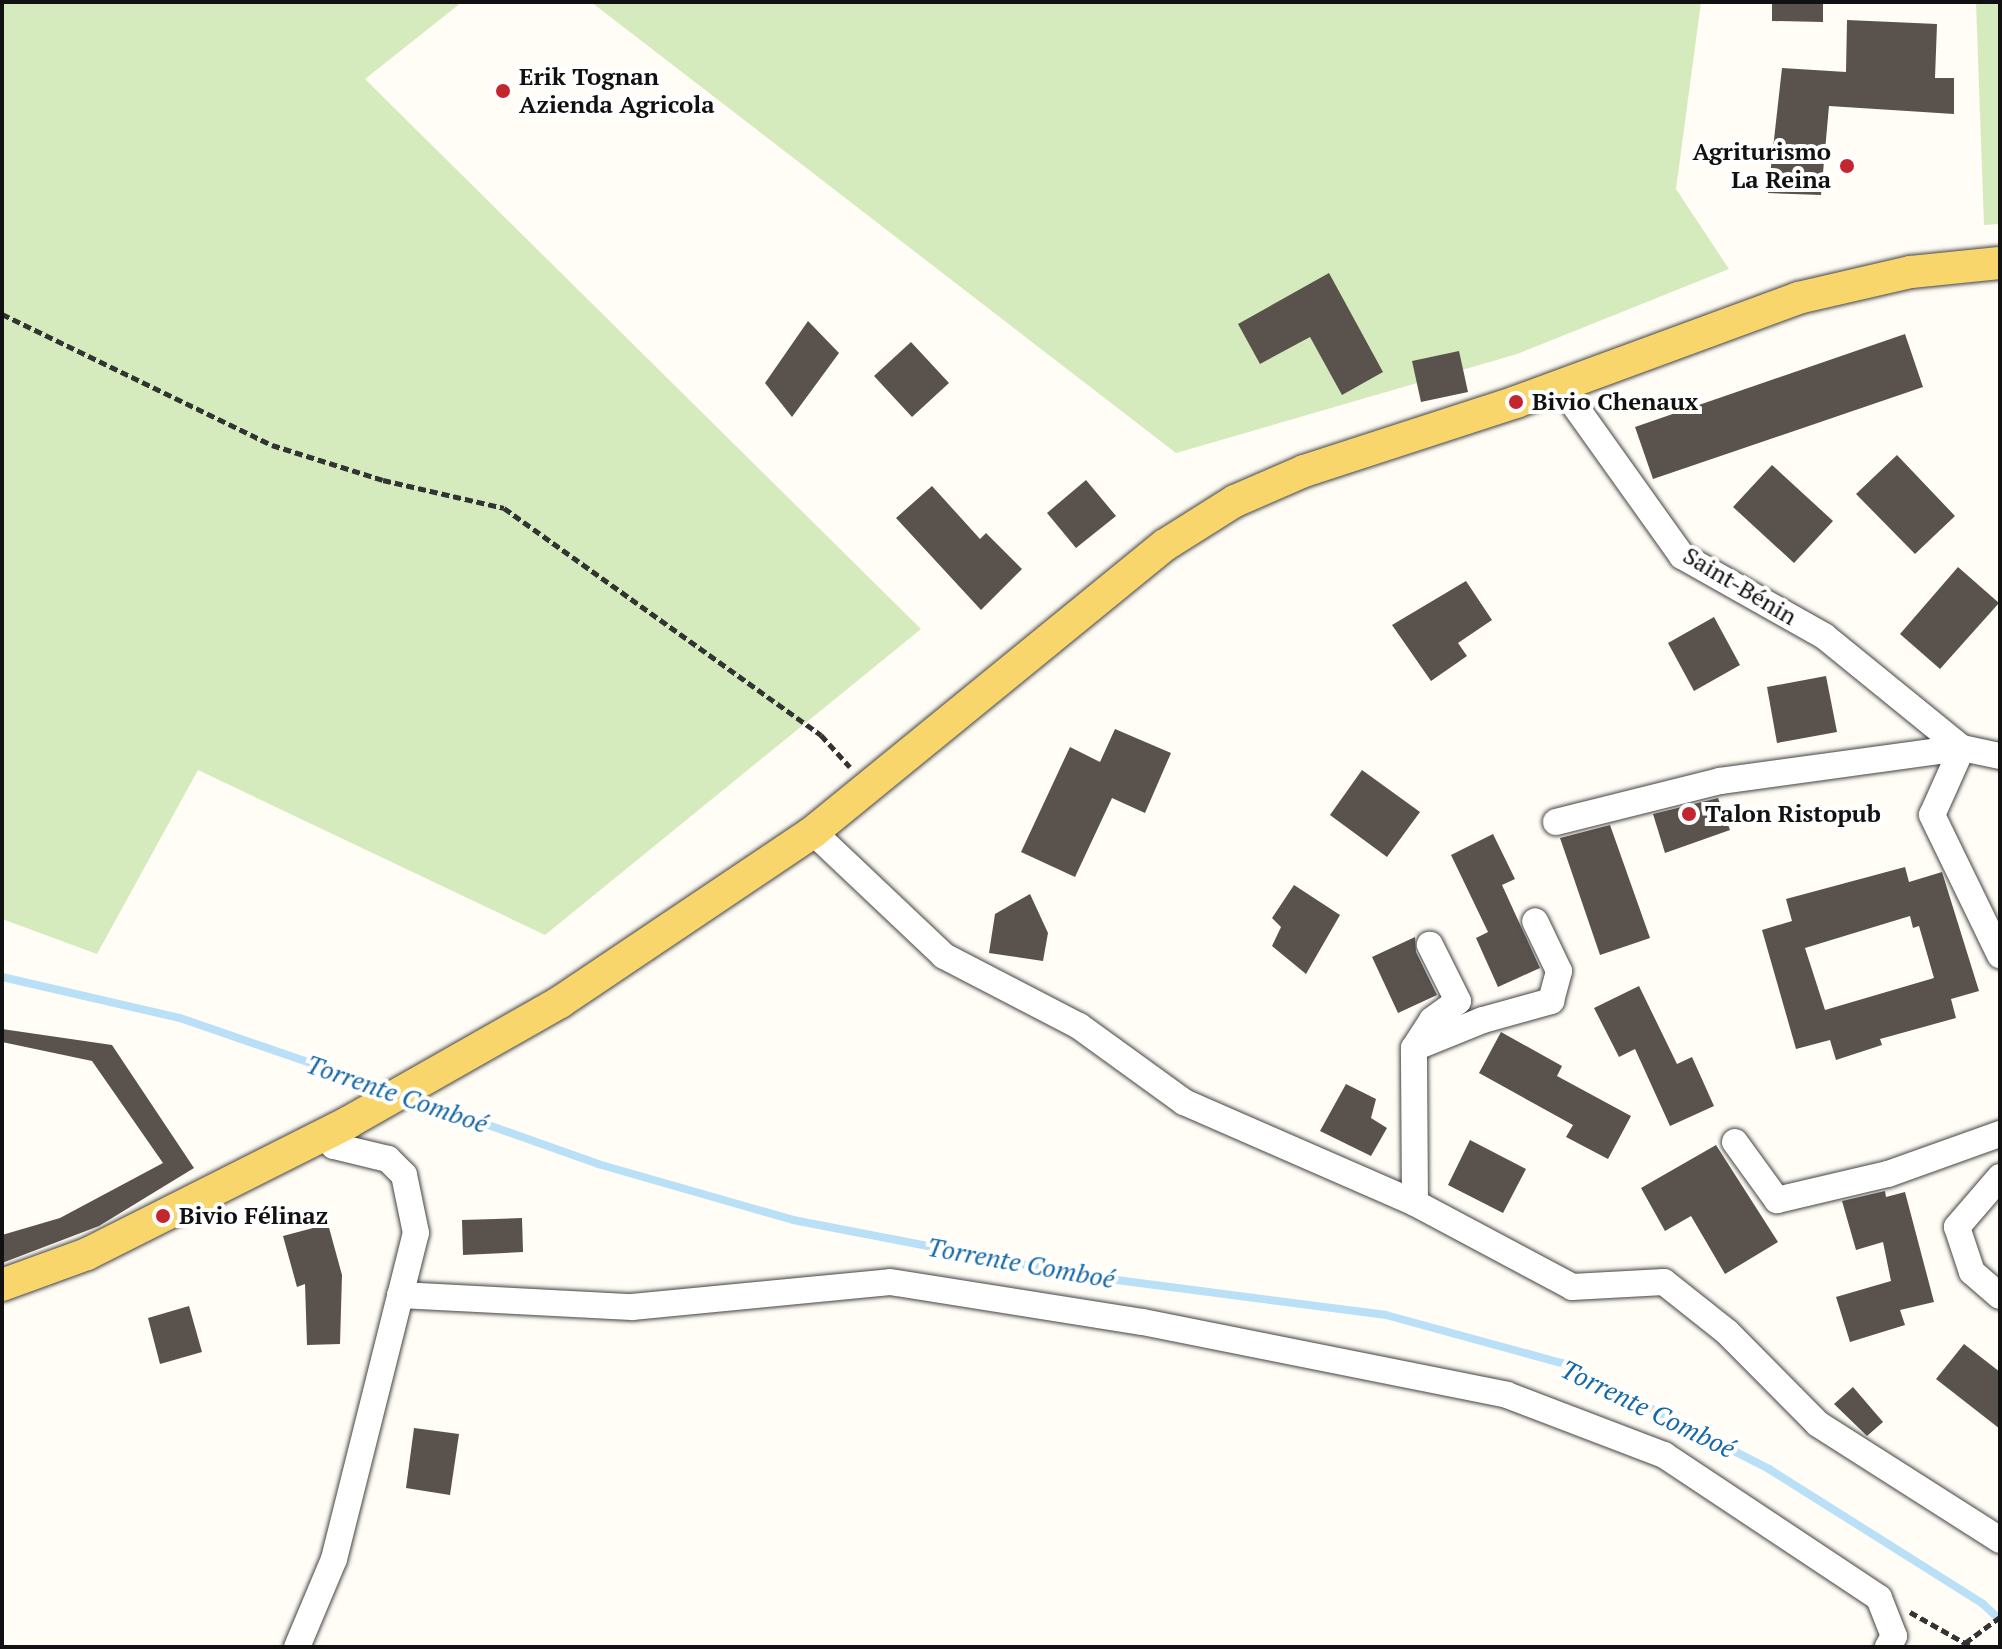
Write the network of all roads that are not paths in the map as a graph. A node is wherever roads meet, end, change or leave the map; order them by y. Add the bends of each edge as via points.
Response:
1 (2000, 263) edge
2 (1560, 385) junction
3 (1962, 748) junction
4 (2000, 756) edge
5 (1556, 822) dead end
6 (813, 832) junction
7 (1535, 921) dead end
8 (1430, 945) dead end
9 (2000, 955) edge
10 (1414, 1048) junction
11 (337, 1128) junction
12 (2000, 1134) edge
13 (1735, 1142) dead end
14 (2000, 1177) edge
15 (1415, 1203) junction
16 (2, 1285) edge
17 (400, 1295) junction
18 (2000, 1296) edge
19 (2000, 1540) edge
20 (297, 1647) edge
21 (1888, 1647) edge

1 - 2 main road via 1911,272 1798,298
2 - 3 street, Saint-Bénin via 1682,556 1824,636
2 - 6 main road via 1304,471 1235,501 1165,545
3 - 4 street, Saint-Bénin
3 - 5 street, Saint-Bénin via 1720,781
3 - 9 street via 1932,815
6 - 11 main road via 560,1002
6 - 15 street via 944,956 1079,1026 1184,1102
7 - 10 street via 1559,971 1551,1001 1483,1020
8 - 10 street via 1458,1001 1432,1020
10 - 15 street
11 - 16 main road via 87,1254
11 - 17 street via 334,1146 388,1159 404,1175 416,1233
12 - 13 street via 1888,1174 1777,1200
14 - 18 street via 1957,1227 1972,1272
15 - 19 street via 1572,1287 1664,1282 1727,1332 1818,1424
17 - 20 street via 334,1559
17 - 21 street via 632,1307 890,1282 1143,1322 1507,1395 1664,1455 1879,1598 1894,1636

